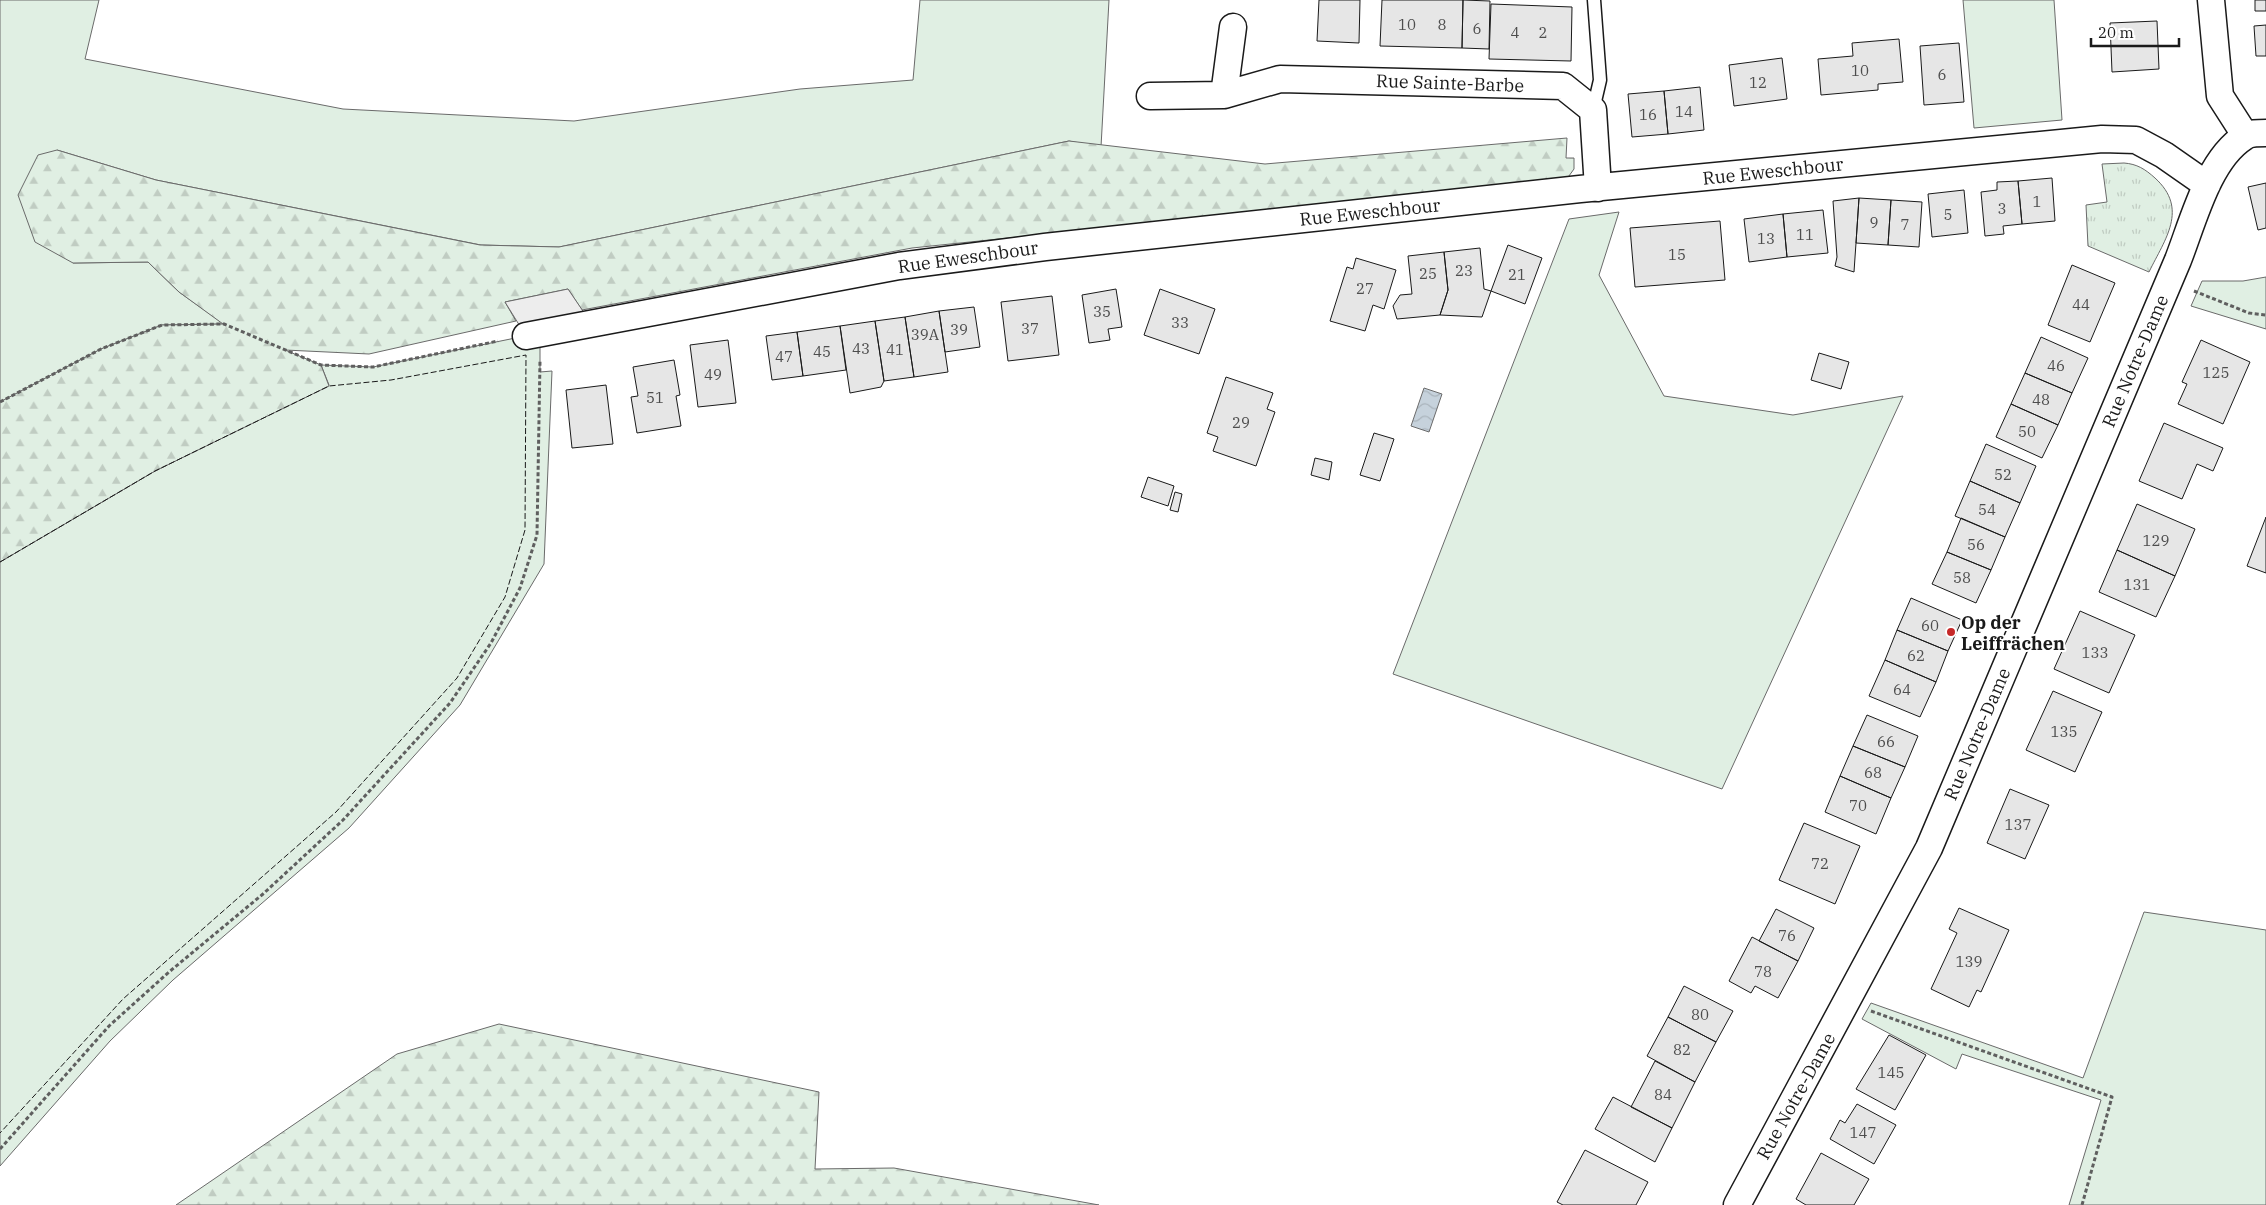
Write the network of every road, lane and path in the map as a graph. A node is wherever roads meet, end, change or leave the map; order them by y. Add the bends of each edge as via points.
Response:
1 (1594, 0) edge
2 (2211, 0) edge
3 (1233, 27) dead end
4 (1224, 95) junction
5 (1150, 96) dead end
6 (1593, 110) junction
7 (2256, 134) edge
8 (2207, 185) junction
9 (1598, 188) junction
10 (2169, 281) junction
11 (2266, 315) edge
12 (533, 334) junction
13 (0, 402) edge
14 (1847, 1003) junction
15 (0, 1149) edge
16 (1737, 1205) edge
17 (2082, 1205) edge

1 - 6 lane via 1600,80
2 - 7 street via 2220,96
3 - 4 street
4 - 5 street, Rue Sainte-Barbe
4 - 6 street, Rue Sainte-Barbe via 1280,78 1563,86
6 - 9 street
7 - 8 street, Rue Notre-Dame via 2227,151
8 - 9 street, Rue Eweschbour via 2136,140 2102,139
8 - 10 street, Rue Notre-Dame
9 - 12 street, Rue Eweschbour via 1065,244 908,265
10 - 11 path via 2249,313
10 - 14 street, Rue Notre-Dame via 1929,848
12 - 13 path via 373,367 320,365 224,324 162,325 101,349
12 - 15 path via 536,536 520,588 491,643 450,703 343,820 109,1026
14 - 16 street, Rue Notre-Dame
14 - 17 path via 2112,1097

